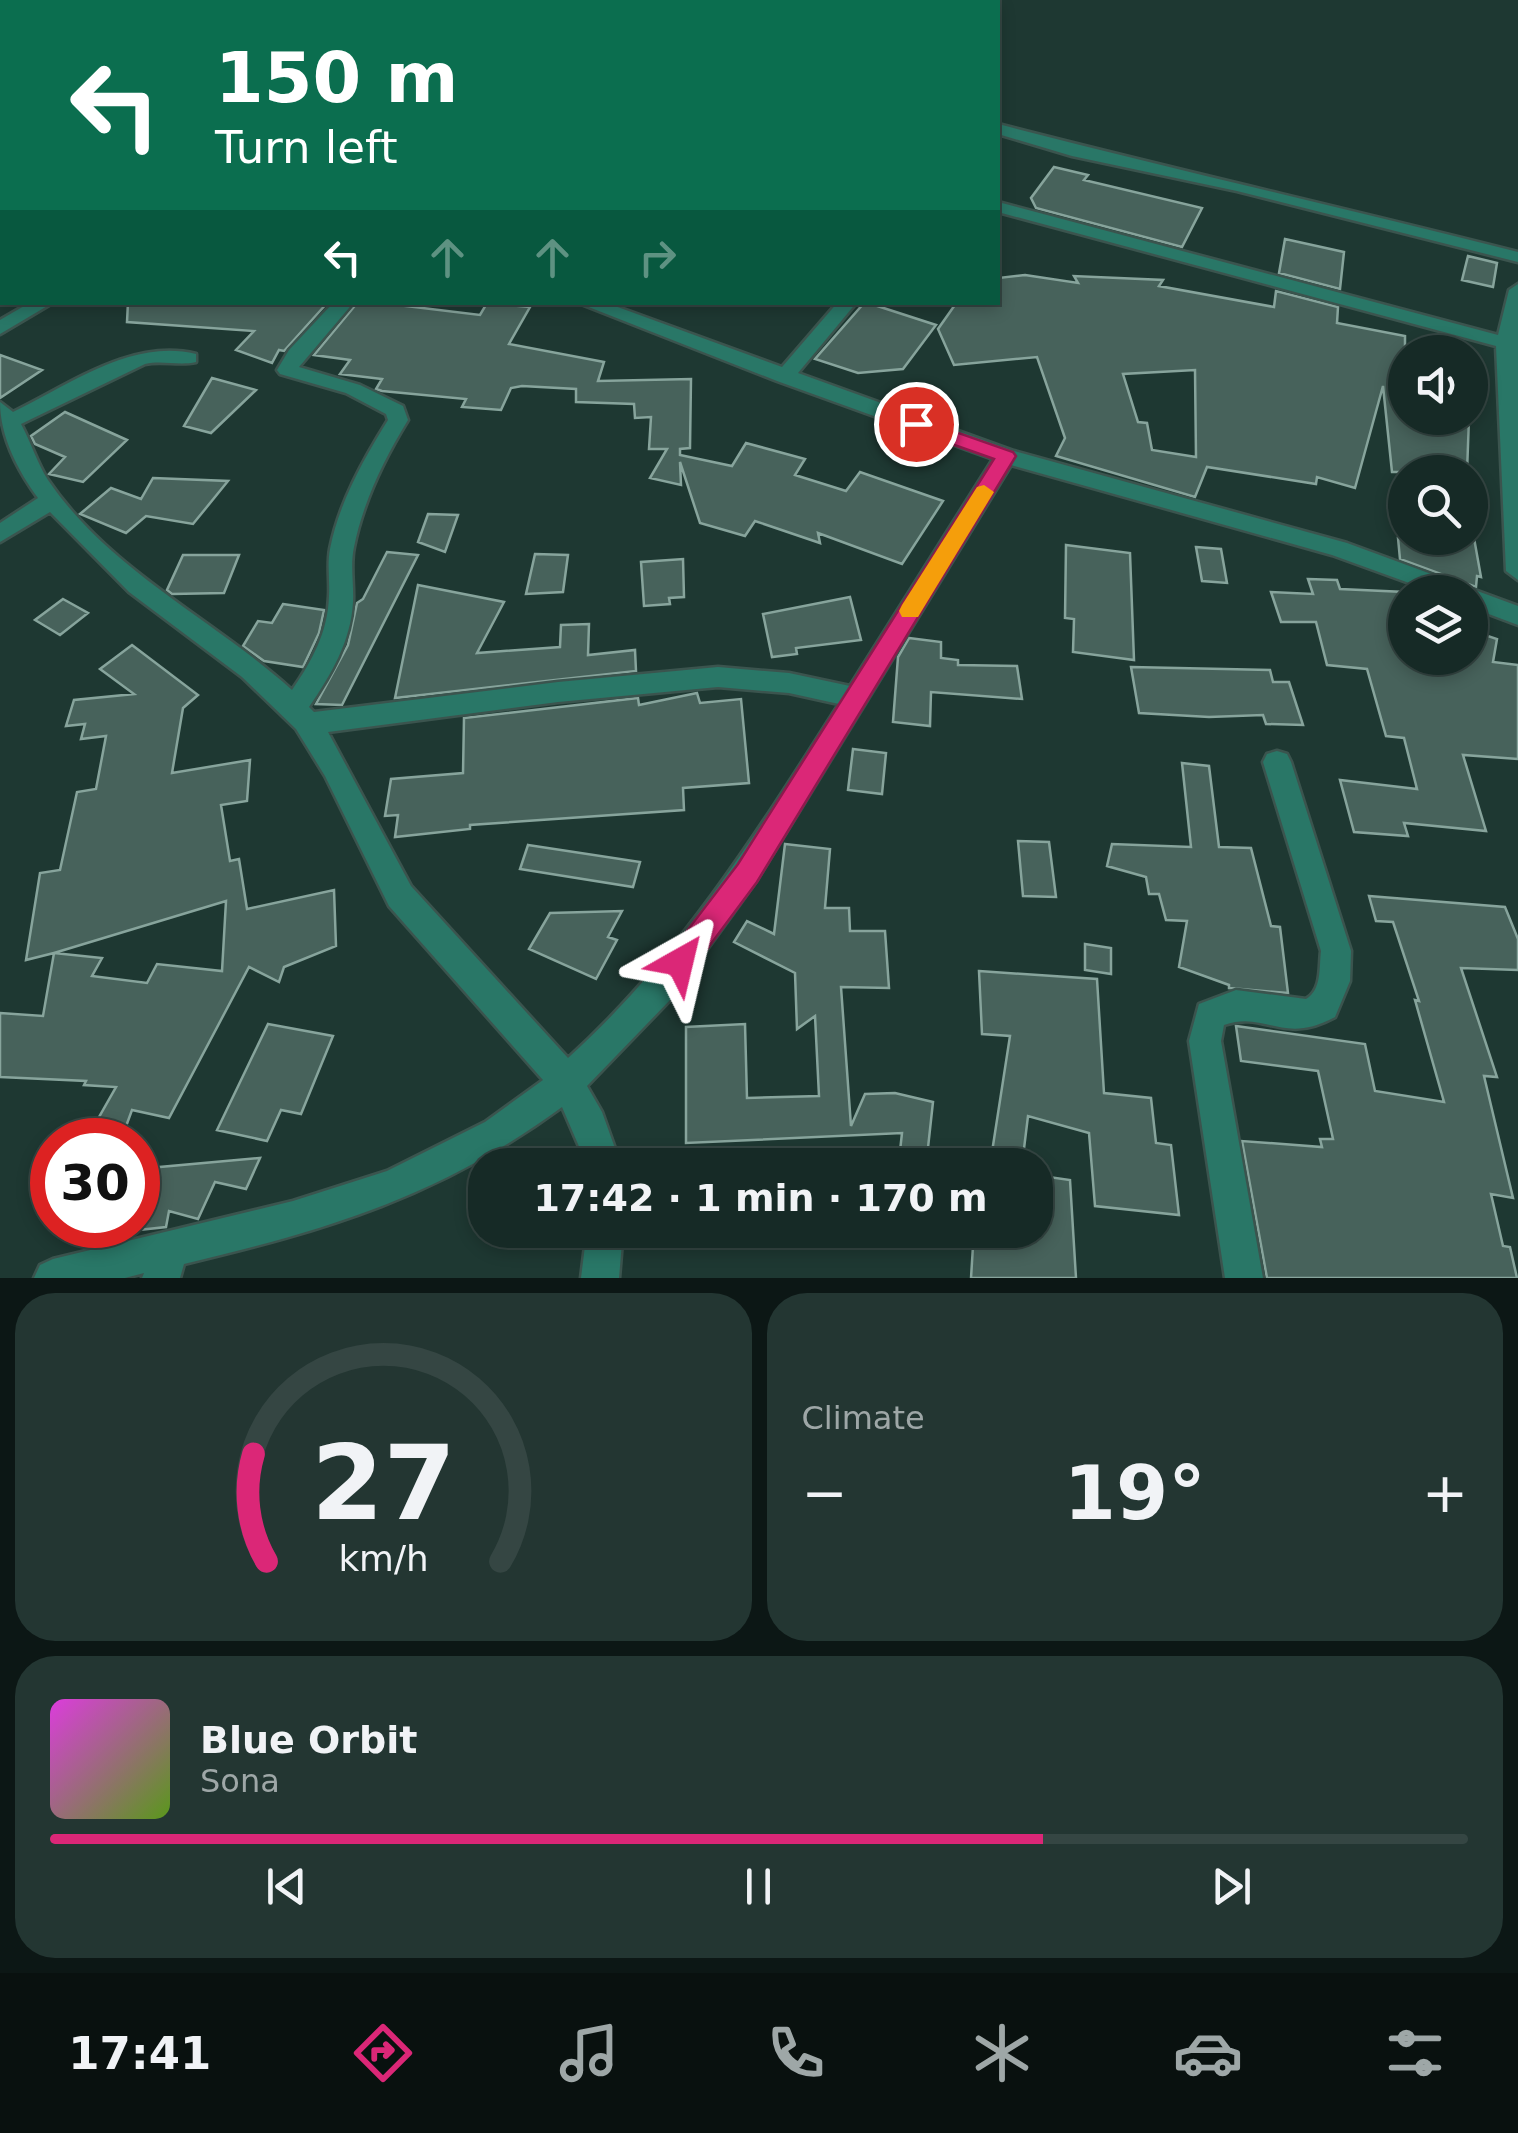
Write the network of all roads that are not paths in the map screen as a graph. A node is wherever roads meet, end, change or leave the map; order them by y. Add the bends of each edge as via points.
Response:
1 (1000, 131) edge
2 (1000, 208) edge
3 (1518, 257) edge
4 (1518, 290) edge
5 (40, 305) edge
6 (342, 305) edge
7 (593, 305) edge
8 (845, 305) edge
9 (0, 328) edge
10 (1506, 343) junction
11 (188, 358) dead end
12 (784, 377) junction
13 (7, 430) edge
14 (1006, 456) junction
15 (52, 500) junction
16 (0, 534) edge
17 (1518, 571) edge
18 (1410, 575) edge
19 (1488, 604) edge
20 (1518, 616) edge
21 (857, 698) junction
22 (300, 716) junction
23 (1277, 762) dead end
24 (568, 1083) junction
25 (599, 1148) edge
26 (604, 1248) edge
27 (166, 1262) edge
28 (54, 1278) edge
29 (600, 1278) edge
30 (1244, 1278) edge

1 - 3 street
2 - 10 street
4 - 10 street
5 - 9 street
6 - 22 street via 287,370 366,394 396,411 398,420 347,529 334,641
7 - 12 street
8 - 12 street
10 - 17 street
11 - 13 street via 140,358
12 - 14 street
13 - 15 street
14 - 18 street via 1291,534
14 - 21 street
15 - 16 street
15 - 22 street via 137,586
19 - 20 street
21 - 22 street via 718,677
21 - 24 street via 747,873 614,1043
22 - 24 street via 330,758 402,900
23 - 30 street via 1336,951 1324,1006 1304,1016 1228,1004 1210,1015 1205,1042
24 - 25 street
24 - 27 street via 431,1170
26 - 29 street
27 - 28 street

